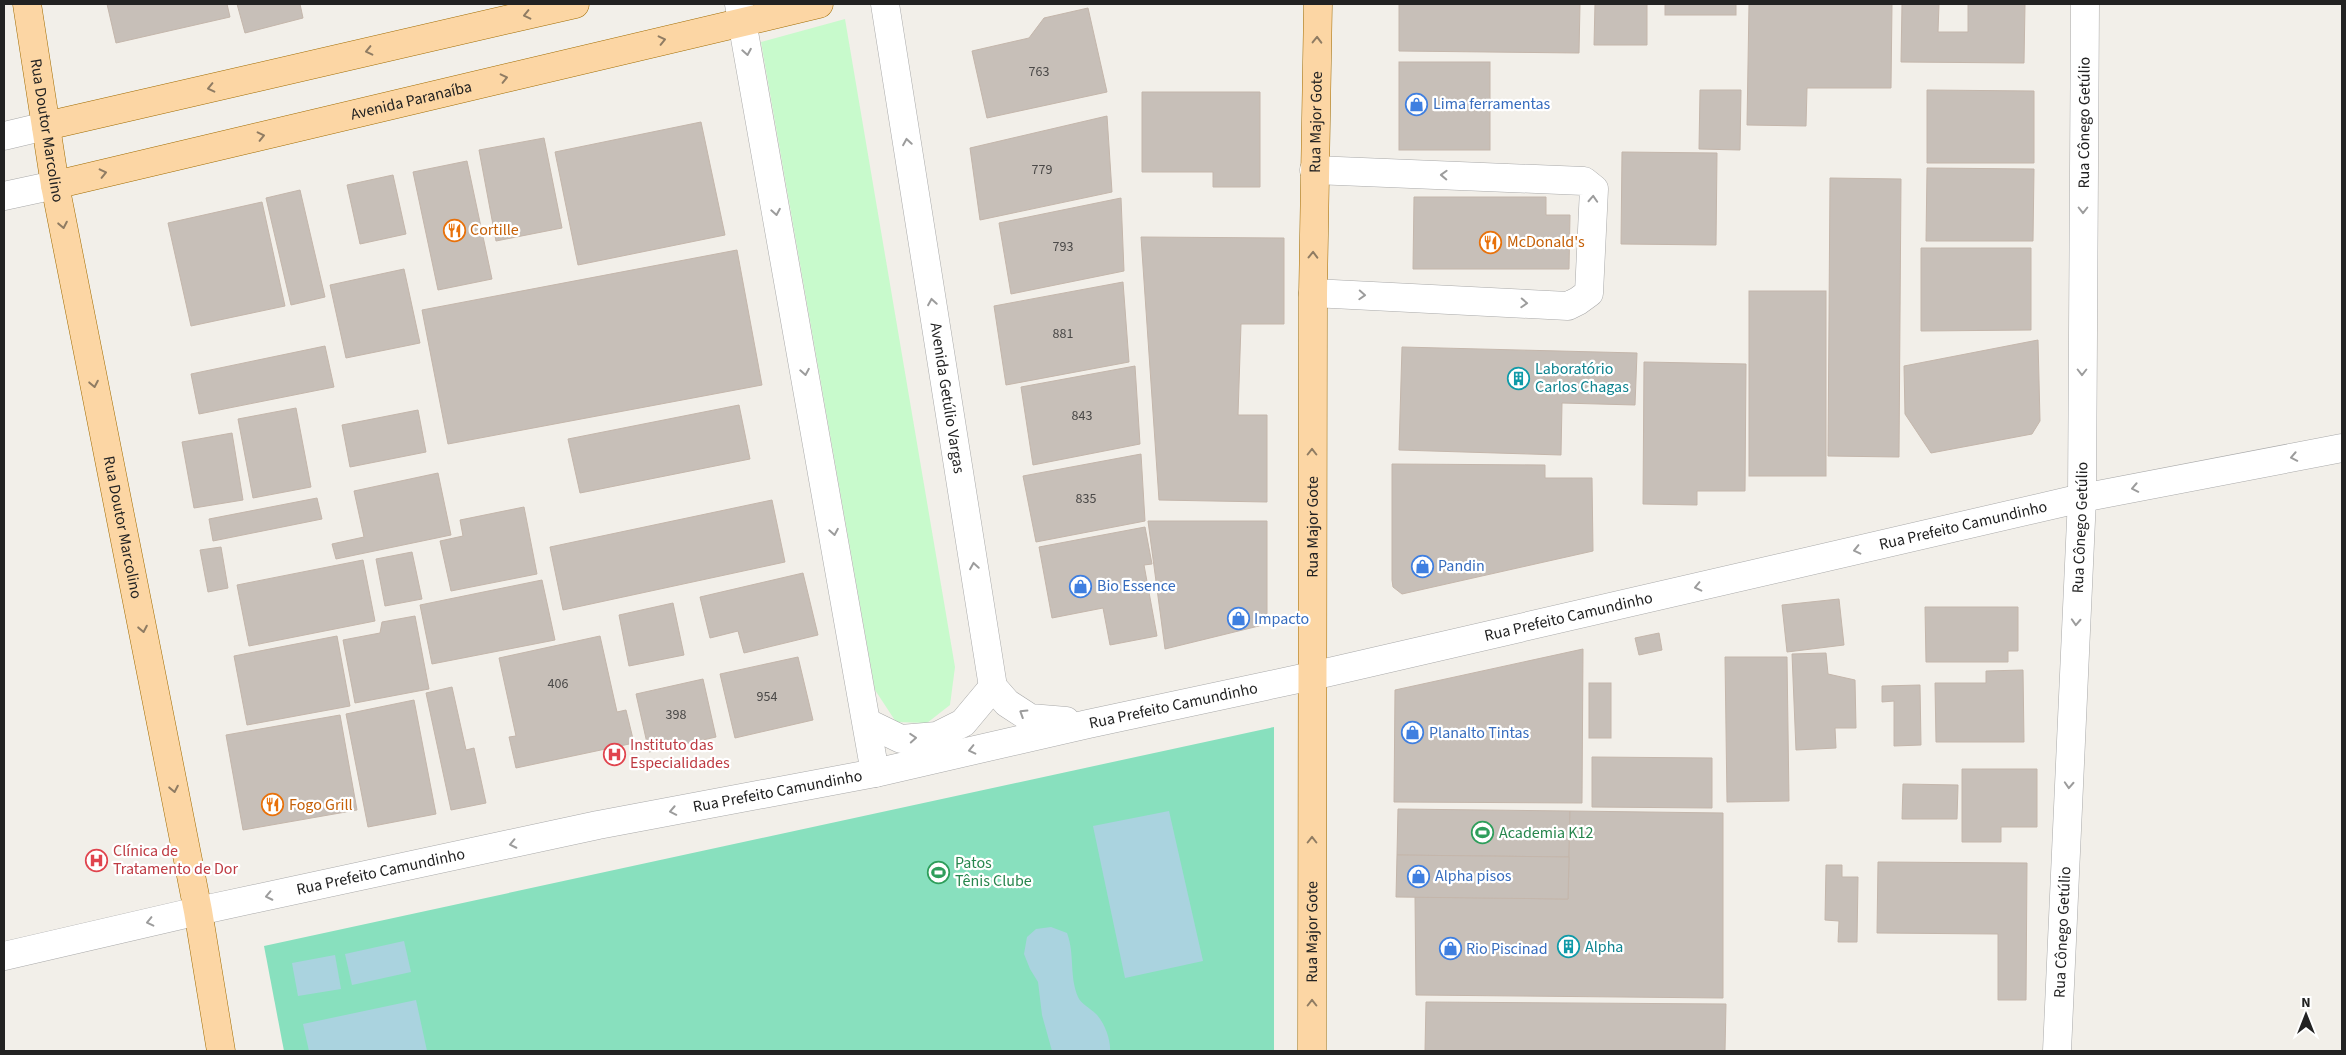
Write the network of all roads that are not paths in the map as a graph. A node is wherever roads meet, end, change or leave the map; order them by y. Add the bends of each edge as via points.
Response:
1 (27, 4) edge
2 (575, 4) edge
3 (819, 4) edge
4 (885, 4) edge
5 (1318, 4) edge
6 (2085, 4) edge
7 (740, 13) edge
8 (46, 126) junction
9 (4, 136) edge
10 (1314, 170) junction
11 (55, 185) junction
12 (4, 196) edge
13 (1313, 293) junction
14 (2342, 448) edge
15 (2082, 498) junction
16 (1312, 676) junction
17 (992, 688) junction
18 (868, 723) junction
19 (1088, 724) junction
20 (875, 773) junction
21 (198, 911) junction
22 (4, 956) edge
23 (221, 1051) edge
24 (1312, 1051) edge
25 (2058, 1051) edge

1 - 8 main road, Rua Doutor Marcolino
2 -> 8 main road
3 - 7 main road, Avenida Paranaíba
17 -> 4 street, Avenida Getúlio Vargas
10 -> 5 main road, Rua Major Gote
6 -> 15 street, Rua Cônego Getúlio
11 -> 7 main road, Avenida Paranaíba
7 -> 18 street
8 - 9 street
8 - 11 main road, Rua Doutor Marcolino
13 -> 10 main road, Rua Major Gote
13 -> 10 street via 1568,306 1588,293 1594,190 1584,181
11 - 12 street, Avenida Paranaíba
11 -> 21 main road, Rua Doutor Marcolino
16 -> 13 main road, Rua Major Gote
14 -> 15 street, Rua Prefeito Camundinho
15 -> 16 street, Rua Prefeito Camundinho
15 -> 25 street, Rua Cônego Getúlio
16 - 19 street, Rua Prefeito Camundinho
24 -> 16 main road, Rua Major Gote
18 -> 17 street via 901,739 937,736 963,723
19 -> 17 street via 1030,718
18 - 20 street
19 -> 20 street, Rua Prefeito Camundinho
20 -> 21 street, Rua Prefeito Camundinho via 598,826
21 -> 22 street, Rua Prefeito Camundinho
21 - 23 main road, Rua Doutor Marcolino

